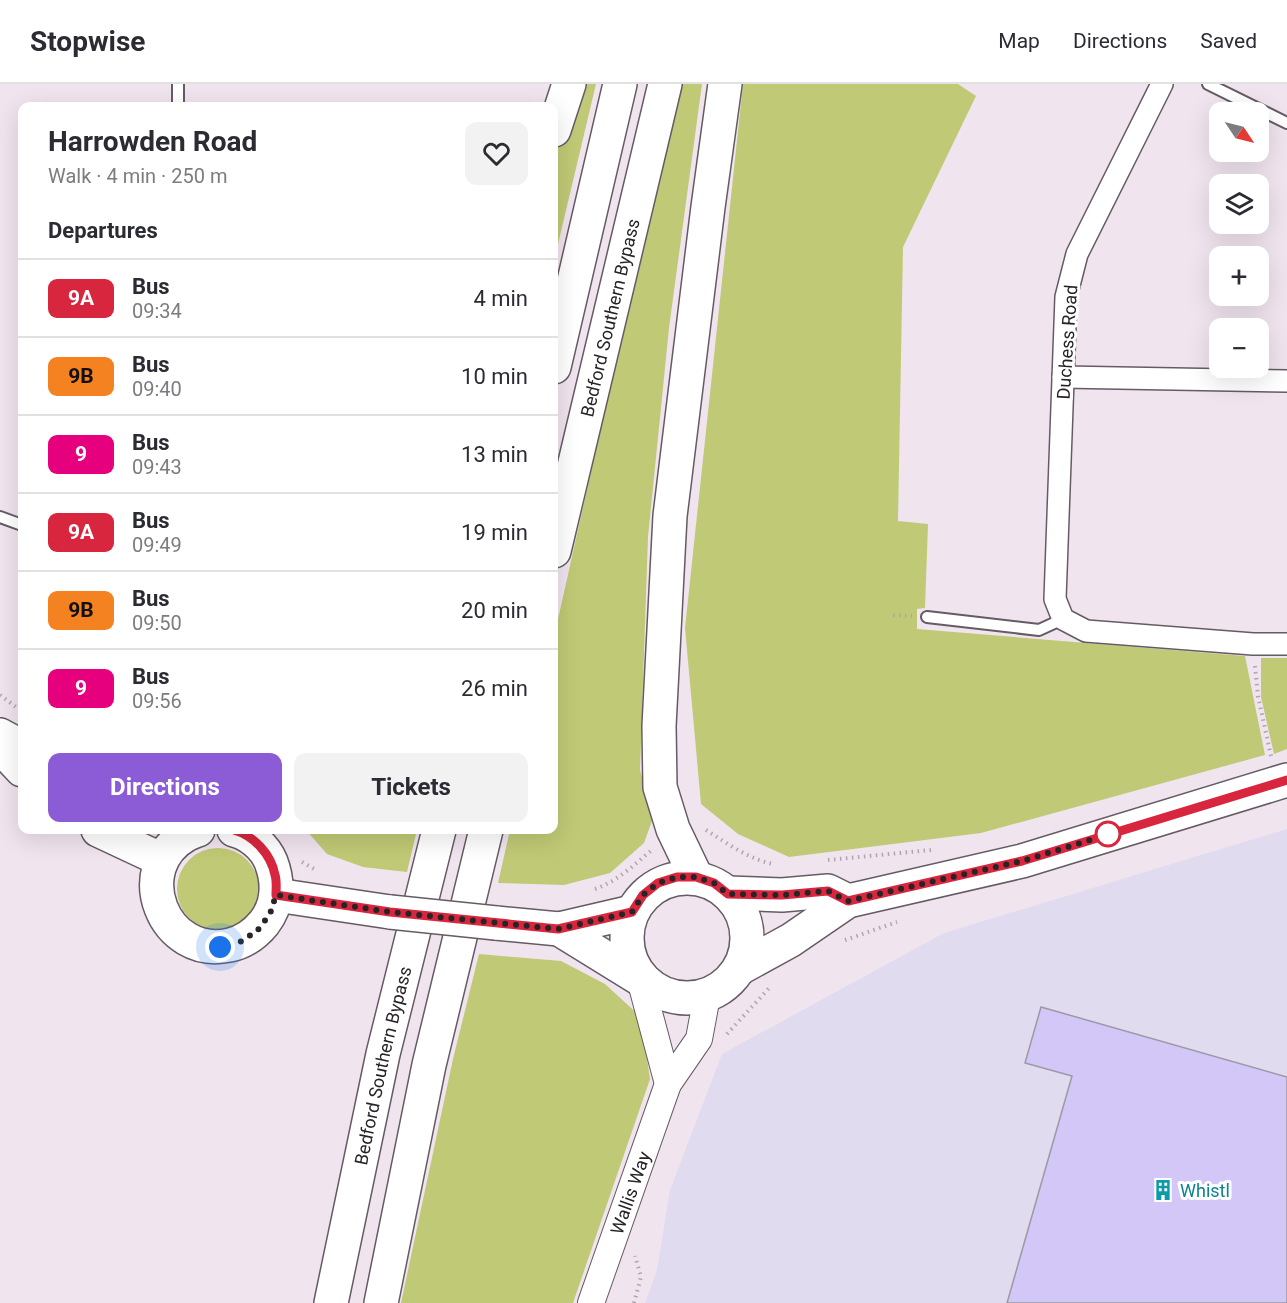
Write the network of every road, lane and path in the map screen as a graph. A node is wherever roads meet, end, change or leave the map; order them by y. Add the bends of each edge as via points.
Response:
1 (178, 84) edge
2 (569, 84) edge
3 (620, 84) edge
4 (665, 84) edge
5 (725, 84) edge
6 (1162, 84) edge
7 (1208, 84) edge
8 (178, 102) edge
9 (558, 118) edge
10 (1287, 123) edge
11 (558, 350) edge
12 (1063, 377) junction
13 (1287, 381) edge
14 (0, 517) edge
15 (18, 524) edge
16 (558, 534) edge
17 (927, 617) dead end
18 (1063, 619) junction
19 (1253, 644) junction
20 (1287, 644) edge
21 (0, 695) edge
22 (18, 710) edge
23 (0, 735) edge
24 (18, 745) edge
25 (0, 747) edge
26 (18, 766) edge
27 (1280, 772) edge
28 (702, 828) dead end
29 (107, 834) edge
30 (188, 834) edge
31 (242, 834) edge
32 (439, 834) edge
33 (485, 834) edge
34 (659, 843) dead end
35 (940, 849) dead end
36 (162, 860) junction
37 (827, 861) dead end
38 (782, 865) dead end
39 (696, 877) junction
40 (595, 889) dead end
41 (728, 894) junction
42 (276, 895) junction
43 (848, 901) junction
44 (632, 912) junction
45 (558, 929) junction
46 (740, 968) junction
47 (640, 979) junction
48 (777, 981) dead end
49 (707, 996) junction
50 (726, 1035) dead end
51 (668, 1084) junction
52 (633, 1252) dead end
53 (595, 1302) edge
54 (331, 1303) edge
55 (381, 1303) edge
56 (634, 1303) edge

1 - 8 lane
2 - 9 main road
3 - 11 main road
4 - 16 main road, Bedford Southern Bypass
5 - 39 main road via 670,516 660,726 660,787 673,829
6 - 12 street, Duchess Road via 1077,254 1066,297
7 - 10 lane
12 - 13 street
12 - 18 street, Duchess Road via 1055,599
14 - 15 lane
17 - 18 lane via 1039,630
18 - 19 street via 1086,631
19 - 20 street
19 - 27 path via 1258,696
21 - 22 path
23 - 24 main road
25 - 26 main road
27 - 43 main road via 1022,861
28 - 38 path via 763,862
29 - 36 main road
30 - 36 main road
31 - 42 main road via 255,840 268,855 275,874
32 - 54 main road, Bedford Southern Bypass via 383,1054
33 - 55 main road via 429,1065
34 - 40 path via 626,871
35 - 37 path
36 - 42 main road via 156,880 158,901 166,920 180,935 199,945 220,947 240,942 257,931 270,914
39 - 41 main road via 714,883
39 - 44 main road via 658,883 643,895
41 - 43 main road via 828,891
41 - 46 main road via 739,908 745,927
42 - 45 main road, bridge via 390,912
43 - 46 main road via 791,940
44 - 45 main road
44 - 47 main road via 631,964
45 - 47 main road
46 - 49 main road via 727,983
47 - 49 main road via 672,997 687,1000
47 - 51 street
48 - 50 path
49 - 51 street, Wallis Way via 699,1039
51 - 53 street, Wallis Way
52 - 56 path via 641,1277

